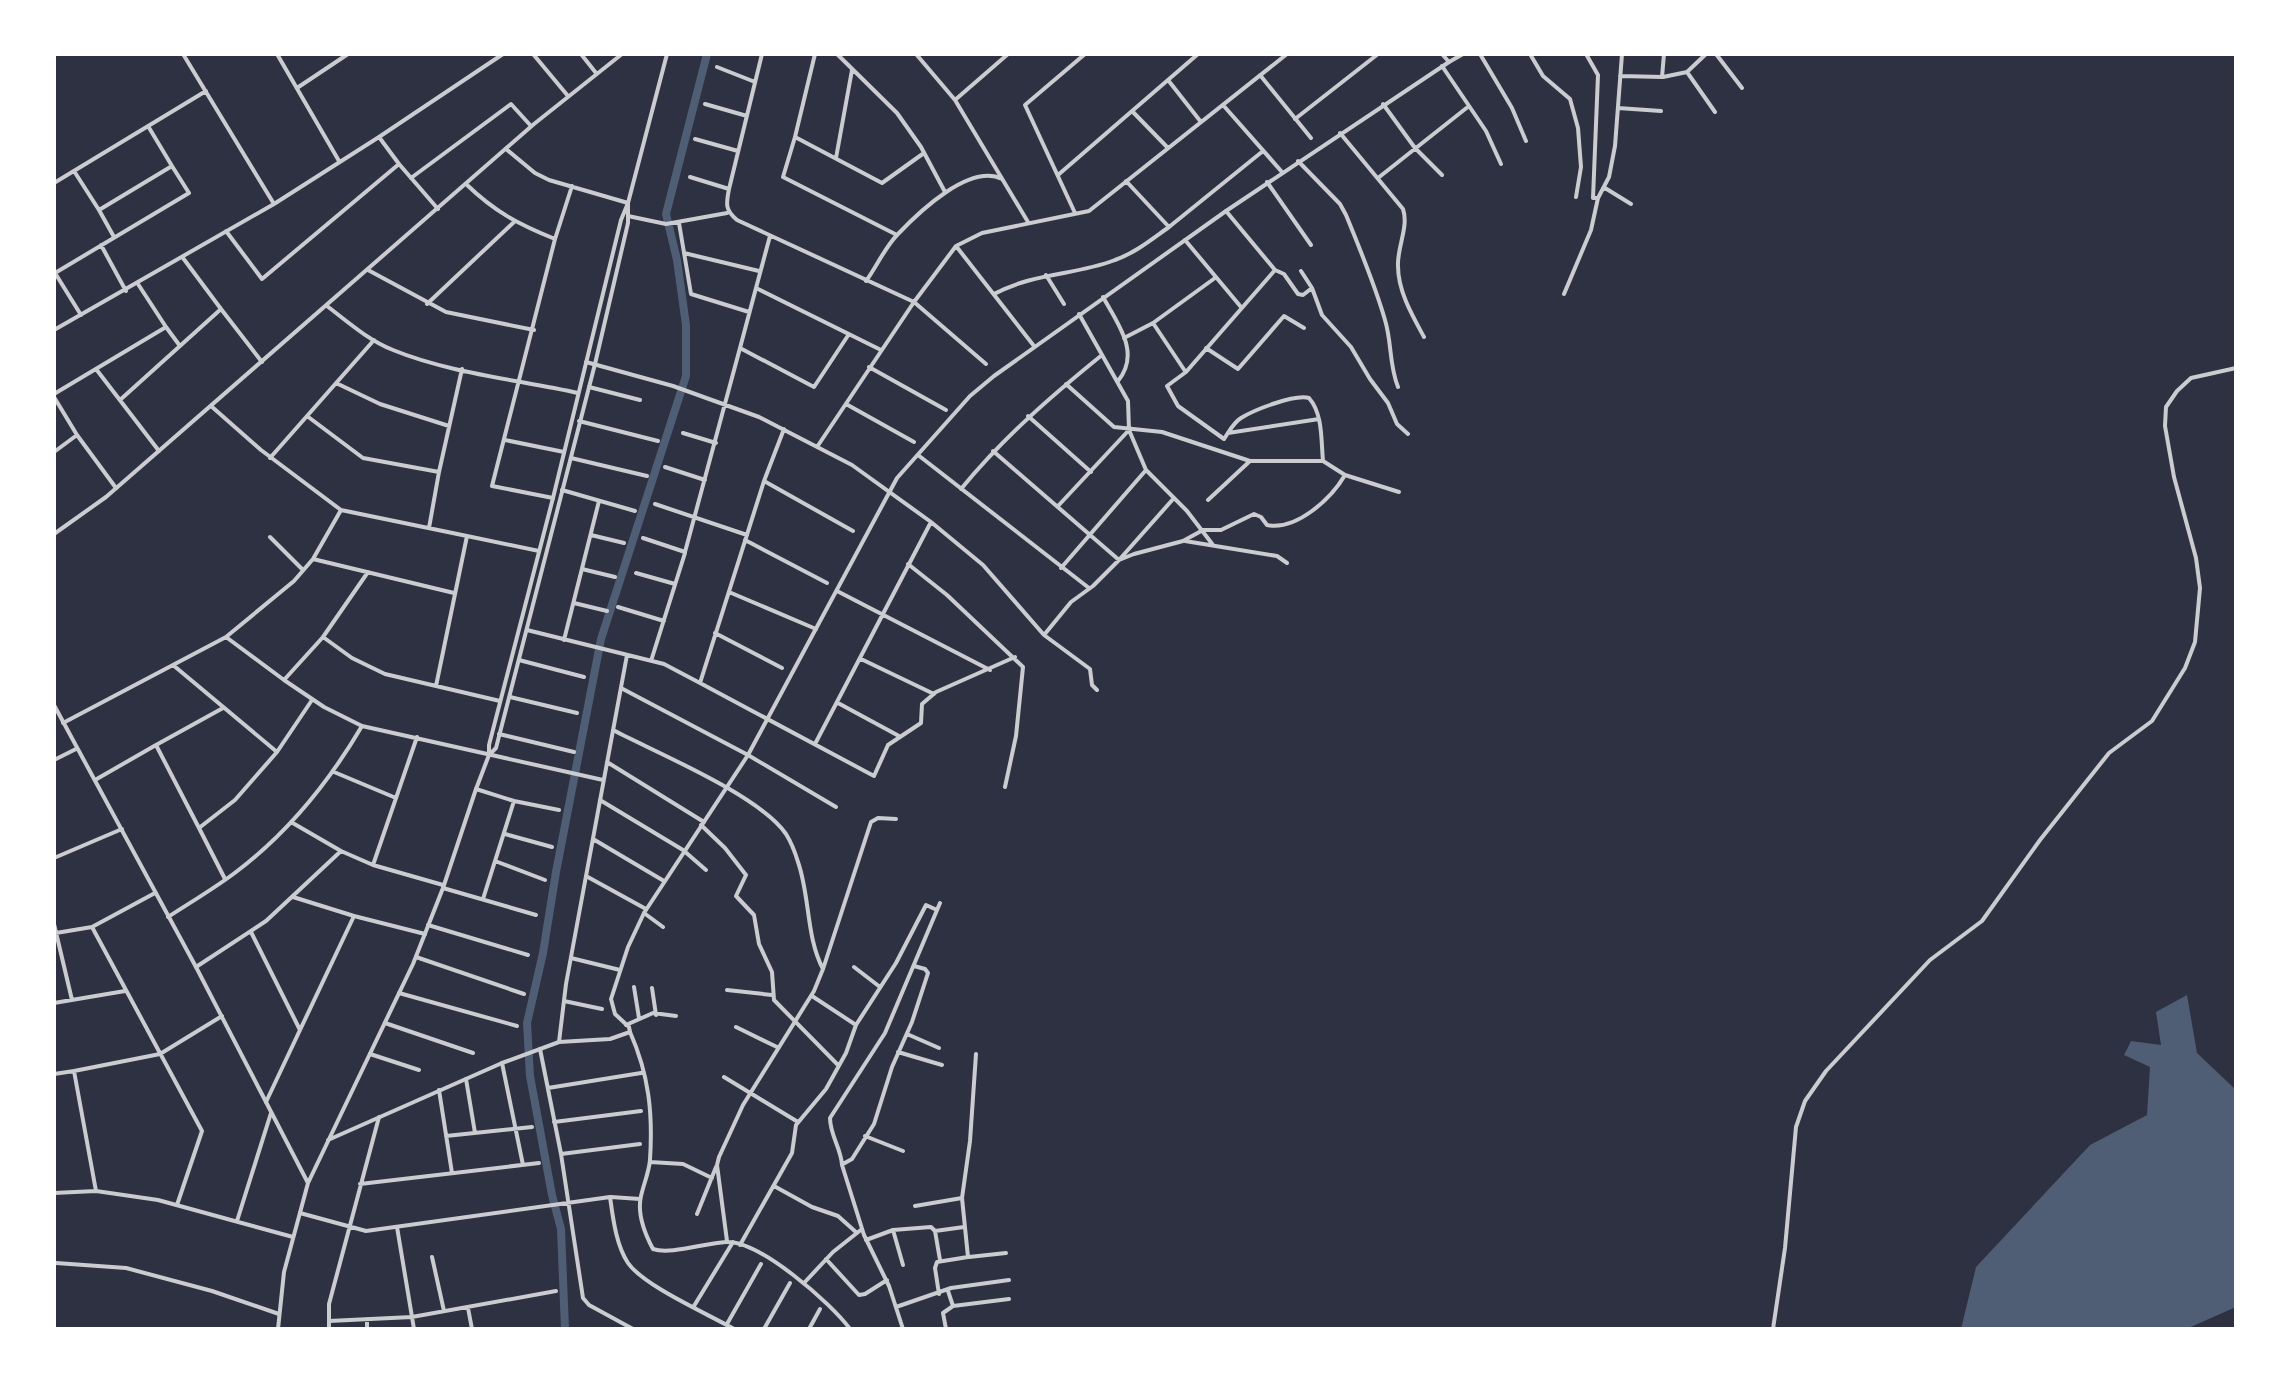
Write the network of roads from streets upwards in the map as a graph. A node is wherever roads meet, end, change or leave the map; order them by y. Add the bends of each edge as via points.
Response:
1 (183, 54) edge
2 (277, 54) edge
3 (348, 54) edge
4 (503, 54) edge
5 (533, 54) edge
6 (581, 54) edge
7 (622, 54) edge
8 (667, 54) edge
9 (762, 54) edge
10 (815, 54) edge
11 (837, 54) edge
12 (916, 54) edge
13 (1008, 54) edge
14 (1085, 54) edge
15 (1198, 54) edge
16 (1287, 54) edge
17 (1378, 54) edge
18 (1463, 54) edge
19 (1480, 54) edge
20 (1530, 54) edge
21 (1586, 54) edge
22 (1622, 54) edge
23 (1664, 54) edge
24 (1706, 54) edge
25 (1716, 54) edge
26 (1446, 58) edge
27 (1442, 66) junction
28 (717, 67) dead end
29 (852, 69) junction
30 (1687, 72) junction
31 (596, 73) junction
32 (1260, 75) junction
33 (1620, 76) junction
34 (1662, 77) junction
35 (1168, 80) junction
36 (755, 82) junction
37 (297, 88) junction
38 (1742, 88) dead end
39 (206, 91) junction
40 (568, 96) junction
41 (955, 100) junction
42 (705, 104) dead end
43 (1383, 104) junction
44 (1223, 105) junction
45 (1469, 106) junction
46 (1618, 108) junction
47 (1132, 111) junction
48 (1661, 111) dead end
49 (1715, 112) dead end
50 (747, 116) junction
51 (1295, 119) junction
52 (1201, 122) junction
53 (148, 126) junction
54 (531, 126) junction
55 (1340, 133) junction
56 (379, 137) junction
57 (795, 137) junction
58 (1311, 138) dead end
59 (695, 139) dead end
60 (1526, 141) dead end
61 (1168, 148) junction
62 (1415, 148) junction
63 (506, 149) junction
64 (738, 151) junction
65 (1263, 151) junction
66 (924, 153) junction
67 (836, 158) junction
68 (339, 161) junction
69 (1298, 161) junction
70 (399, 164) junction
71 (1501, 164) dead end
72 (172, 166) junction
73 (1278, 168) junction
74 (74, 171) junction
75 (1058, 175) junction
76 (1442, 175) dead end
77 (690, 177) dead end
78 (411, 178) junction
79 (1378, 178) junction
80 (1002, 179) junction
81 (1126, 181) junction
82 (1267, 182) junction
83 (54, 183) edge
84 (466, 184) junction
85 (572, 186) junction
86 (1605, 188) junction
87 (729, 189) junction
88 (945, 192) junction
89 (1576, 197) dead end
90 (1598, 198) junction
91 (628, 203) junction
92 (274, 204) junction
93 (1631, 204) dead end
94 (438, 209) junction
95 (99, 210) junction
96 (1226, 211) junction
97 (728, 213) junction
98 (1076, 213) junction
99 (628, 216) junction
100 (514, 222) junction
101 (677, 223) junction
102 (1028, 223) junction
103 (1169, 227) junction
104 (226, 231) junction
105 (770, 235) junction
106 (897, 235) junction
107 (114, 237) junction
108 (555, 239) junction
109 (1185, 240) junction
110 (101, 245) junction
111 (1311, 245) dead end
112 (956, 246) junction
113 (684, 253) junction
114 (183, 258) junction
115 (368, 270) junction
116 (1275, 270) junction
117 (760, 271) junction
118 (1301, 271) dead end
119 (54, 272) edge
120 (1046, 275) junction
121 (1215, 278) junction
122 (865, 281) junction
123 (137, 284) junction
124 (756, 288) junction
125 (1312, 288) junction
126 (126, 291) junction
127 (994, 294) junction
128 (1564, 294) dead end
129 (1103, 297) junction
130 (914, 302) junction
131 (427, 304) junction
132 (1064, 304) dead end
133 (327, 306) junction
134 (1241, 307) junction
135 (221, 309) junction
136 (749, 312) junction
137 (1079, 314) junction
138 (81, 315) junction
139 (1153, 323) junction
140 (166, 327) junction
141 (1304, 328) dead end
142 (54, 330) edge
143 (534, 330) junction
144 (849, 334) junction
145 (1424, 337) dead end
146 (1124, 338) junction
147 (374, 340) junction
148 (1032, 343) junction
149 (180, 346) junction
150 (740, 348) junction
151 (1206, 348) junction
152 (881, 350) junction
153 (1102, 355) junction
154 (262, 362) junction
155 (586, 362) junction
156 (595, 364) junction
157 (986, 364) dead end
158 (869, 367) junction
159 (2236, 368) edge
160 (96, 369) junction
161 (462, 369) junction
162 (1186, 372) junction
163 (521, 381) junction
164 (1118, 381) junction
165 (336, 383) junction
166 (1066, 384) junction
167 (589, 387) junction
168 (1398, 387) dead end
169 (578, 393) junction
170 (54, 395) edge
171 (120, 400) junction
172 (640, 400) dead end
173 (846, 404) junction
174 (727, 405) junction
175 (211, 406) junction
176 (946, 410) dead end
177 (307, 416) junction
178 (1028, 416) junction
179 (1319, 419) junction
180 (579, 421) junction
181 (449, 426) junction
182 (784, 429) junction
183 (1129, 430) junction
184 (683, 433) dead end
185 (1228, 433) junction
186 (1408, 434) dead end
187 (77, 435) junction
188 (505, 440) junction
189 (658, 441) dead end
190 (914, 442) dead end
191 (716, 443) junction
192 (817, 447) junction
193 (159, 451) junction
194 (993, 451) junction
195 (54, 452) edge
196 (564, 452) junction
197 (918, 455) junction
198 (570, 457) junction
199 (270, 458) junction
200 (1250, 461) junction
201 (1323, 461) junction
202 (665, 467) dead end
203 (1146, 470) junction
204 (439, 472) junction
205 (1091, 472) junction
206 (1345, 475) junction
207 (647, 476) dead end
208 (705, 480) junction
209 (764, 481) junction
210 (116, 488) junction
211 (961, 489) junction
212 (562, 490) junction
213 (888, 490) junction
214 (1399, 492) dead end
215 (553, 498) junction
216 (1174, 498) junction
217 (1208, 500) dead end
218 (599, 501) junction
219 (655, 504) dead end
220 (1058, 506) junction
221 (341, 510) junction
222 (635, 511) dead end
223 (695, 516) junction
224 (931, 522) junction
225 (429, 528) junction
226 (1203, 530) junction
227 (853, 531) dead end
228 (54, 534) edge
229 (591, 535) junction
230 (1088, 535) junction
231 (467, 536) junction
232 (270, 537) dead end
233 (643, 538) dead end
234 (746, 538) junction
235 (1183, 541) junction
236 (624, 543) dead end
237 (1213, 545) junction
238 (539, 551) junction
239 (685, 552) junction
240 (313, 559) junction
241 (1119, 560) junction
242 (1287, 563) dead end
243 (908, 564) junction
244 (1061, 568) junction
245 (582, 569) junction
246 (303, 570) junction
247 (368, 572) junction
248 (636, 573) dead end
249 (615, 577) dead end
250 (827, 583) dead end
251 (675, 584) junction
252 (1089, 588) junction
253 (837, 591) junction
254 (729, 592) junction
255 (455, 593) junction
256 (574, 603) junction
257 (618, 607) dead end
258 (607, 611) dead end
259 (883, 613) junction
260 (664, 621) junction
261 (816, 629) junction
262 (527, 630) junction
263 (715, 633) junction
264 (1044, 635) junction
265 (226, 637) junction
266 (323, 637) junction
267 (564, 640) junction
268 (627, 655) junction
269 (1015, 657) junction
270 (861, 659) junction
271 (519, 660) junction
272 (651, 661) junction
273 (173, 665) junction
274 (782, 668) dead end
275 (990, 670) junction
276 (584, 677) dead end
277 (284, 680) junction
278 (700, 683) junction
279 (436, 686) junction
280 (620, 688) junction
281 (1097, 690) dead end
282 (934, 694) junction
283 (509, 697) junction
284 (312, 700) junction
285 (500, 701) junction
286 (838, 703) junction
287 (54, 705) edge
288 (224, 708) junction
289 (577, 713) dead end
290 (766, 719) junction
291 (63, 723) junction
292 (362, 726) junction
293 (613, 730) junction
294 (499, 734) junction
295 (417, 737) junction
296 (900, 737) junction
297 (815, 744) junction
298 (156, 745) junction
299 (76, 749) junction
300 (277, 752) junction
301 (574, 752) dead end
302 (489, 755) junction
303 (748, 755) junction
304 (54, 760) edge
305 (607, 762) junction
306 (334, 772) junction
307 (95, 780) junction
308 (603, 780) junction
309 (1005, 787) dead end
310 (727, 788) junction
311 (476, 789) junction
312 (396, 798) junction
313 (600, 800) junction
314 (514, 801) junction
315 (836, 807) dead end
316 (559, 810) dead end
317 (896, 819) dead end
318 (291, 822) junction
319 (703, 824) junction
320 (199, 828) junction
321 (122, 829) junction
322 (505, 834) junction
323 (593, 839) junction
324 (552, 847) dead end
325 (683, 850) junction
326 (341, 851) junction
327 (54, 858) edge
328 (495, 861) junction
329 (373, 865) junction
330 (706, 870) dead end
331 (586, 876) junction
332 (225, 879) junction
333 (545, 880) dead end
334 (664, 881) junction
335 (443, 887) junction
336 (155, 893) junction
337 (293, 897) junction
338 (483, 899) junction
339 (940, 903) dead end
340 (937, 910) junction
341 (645, 911) junction
342 (536, 915) dead end
343 (354, 916) junction
344 (168, 917) junction
345 (54, 924) edge
346 (428, 925) junction
347 (92, 927) junction
348 (663, 927) dead end
349 (251, 932) junction
350 (56, 933) junction
351 (425, 934) junction
352 (528, 955) dead end
353 (416, 957) junction
354 (571, 958) junction
355 (914, 966) junction
356 (196, 967) junction
357 (854, 967) dead end
358 (823, 969) junction
359 (620, 970) junction
360 (634, 987) dead end
361 (652, 988) dead end
362 (881, 988) junction
363 (727, 990) dead end
364 (125, 991) junction
365 (399, 993) junction
366 (524, 994) dead end
367 (773, 995) junction
368 (811, 995) junction
369 (72, 1000) junction
370 (564, 1001) junction
371 (54, 1003) edge
372 (602, 1009) dead end
373 (656, 1015) junction
374 (222, 1016) junction
375 (676, 1016) dead end
376 (639, 1018) junction
377 (385, 1023) junction
378 (795, 1023) junction
379 (626, 1025) junction
380 (856, 1025) junction
381 (517, 1026) dead end
382 (736, 1027) dead end
383 (300, 1030) junction
384 (630, 1032) junction
385 (907, 1034) junction
386 (559, 1042) junction
387 (778, 1047) junction
388 (939, 1048) dead end
389 (540, 1049) junction
390 (898, 1052) junction
391 (473, 1053) dead end
392 (160, 1054) junction
393 (370, 1054) junction
394 (976, 1054) dead end
395 (502, 1063) junction
396 (839, 1065) junction
397 (942, 1065) dead end
398 (419, 1070) dead end
399 (74, 1071) junction
400 (641, 1073) dead end
401 (54, 1074) edge
402 (724, 1077) dead end
403 (466, 1079) junction
404 (548, 1088) junction
405 (439, 1090) junction
406 (750, 1094) junction
407 (266, 1102) junction
408 (641, 1111) dead end
409 (271, 1113) junction
410 (379, 1117) junction
411 (554, 1122) junction
412 (798, 1122) junction
413 (532, 1127) dead end
414 (515, 1130) junction
415 (475, 1133) junction
416 (446, 1136) junction
417 (865, 1136) junction
418 (328, 1140) junction
419 (640, 1144) dead end
420 (903, 1151) dead end
421 (561, 1154) junction
422 (650, 1162) junction
423 (539, 1163) dead end
424 (523, 1165) junction
425 (717, 1165) junction
426 (842, 1165) junction
427 (452, 1173) junction
428 (712, 1178) junction
429 (308, 1183) junction
430 (360, 1184) junction
431 (774, 1186) junction
432 (96, 1191) junction
433 (54, 1193) edge
434 (610, 1197) junction
435 (962, 1198) junction
436 (640, 1199) junction
437 (566, 1202) junction
438 (177, 1205) junction
439 (915, 1206) dead end
440 (300, 1213) junction
441 (697, 1214) dead end
442 (237, 1221) junction
443 (397, 1227) junction
444 (965, 1227) junction
445 (349, 1228) junction
446 (862, 1229) junction
447 (893, 1230) junction
448 (935, 1231) junction
449 (857, 1233) junction
450 (293, 1237) junction
451 (866, 1240) junction
452 (730, 1242) junction
453 (740, 1245) junction
454 (54, 1253) edge
455 (1006, 1253) dead end
456 (432, 1257) dead end
457 (968, 1257) junction
458 (826, 1259) junction
459 (940, 1261) junction
460 (55, 1263) edge
461 (761, 1264) dead end
462 (903, 1265) dead end
463 (887, 1280) junction
464 (1009, 1280) dead end
465 (790, 1283) dead end
466 (804, 1283) junction
467 (948, 1290) junction
468 (556, 1291) dead end
469 (939, 1294) junction
470 (1009, 1299) dead end
471 (694, 1306) junction
472 (953, 1306) junction
473 (468, 1307) junction
474 (896, 1307) junction
475 (820, 1309) dead end
476 (444, 1311) junction
477 (279, 1314) junction
478 (412, 1317) junction
479 (367, 1319) junction
480 (329, 1321) junction
481 (727, 1325) junction
482 (278, 1329) edge
483 (329, 1329) edge
484 (367, 1329) edge
485 (414, 1329) edge
486 (472, 1329) edge
487 (633, 1329) edge
488 (734, 1329) edge
489 (764, 1329) edge
490 (809, 1329) edge
491 (850, 1329) edge
492 (903, 1329) edge
493 (946, 1329) edge
494 (1773, 1329) edge

1 - 39 street
2 - 37 street
3 - 37 street
4 - 56 street
5 - 40 street
6 - 31 street
7 - 31 street
8 - 91 street
9 - 36 street
10 - 57 street
11 - 29 street
12 - 41 street
13 - 41 street
14 - 75 street via 1025,105
15 - 35 street
16 - 32 street
17 - 51 street
18 - 26 street
19 - 60 street
20 - 89 street via 1543,76 1570,99 1581,167
21 - 90 street via 1598,75 1593,198
22 - 33 street
23 - 34 street
24 - 30 street
25 - 38 street
26 - 27 street
27 - 43 street
27 - 45 street
28 - 36 street
29 - 66 street via 897,113
29 - 67 street
30 - 34 street
30 - 49 street
31 - 40 street
32 - 44 street
32 - 51 street
33 - 34 street
33 - 46 street
35 - 47 street
35 - 52 street
36 - 50 street
37 - 68 street
39 - 53 street
39 - 92 street
40 - 54 street
41 - 80 street
42 - 50 street
43 - 55 street
43 - 62 street
44 - 52 street
44 - 65 street
45 - 62 street
45 - 71 street
46 - 48 street
46 - 86 street
47 - 61 street
47 - 75 street
50 - 64 street
51 - 58 street
52 - 61 street
53 - 72 street
53 - 74 street
54 - 63 street
54 - 78 street via 511,104
55 - 69 street
55 - 79 street
56 - 68 street
56 - 70 street
57 - 67 street
57 - 106 street via 783,177
59 - 64 street
61 - 81 street
62 - 76 street
62 - 79 street
63 - 84 street
63 - 85 street via 535,173
64 - 87 street
65 - 73 street
65 - 103 street
66 - 67 street via 882,183
66 - 88 street
68 - 92 street
69 - 73 street
69 - 168 street via 1346,215 1385,320
70 - 78 street
70 - 104 street via 262,279
72 - 95 street
72 - 107 street via 189,193
73 - 82 street
74 - 83 street
74 - 95 street
75 - 98 street
77 - 87 street
78 - 94 street
79 - 145 street via 1405,215 1399,278
80 - 88 street via 980,176
80 - 102 street
81 - 98 street via 1089,211
81 - 103 street
82 - 96 street
82 - 111 street
84 - 94 street
84 - 100 street
85 - 91 street
85 - 108 street
86 - 90 street
86 - 93 street
87 - 97 street
88 - 106 street
90 - 128 street via 1591,230
91 - 99 street
91 - 155 street
92 - 104 street
94 - 115 street
95 - 107 street
96 - 109 street
96 - 116 street
97 - 101 street
97 - 105 street
98 - 102 street
99 - 101 street
99 - 156 street
100 - 108 street
100 - 131 street
101 - 113 street
102 - 112 street via 982,233
103 - 120 street via 1116,260
104 - 114 street
105 - 117 street
105 - 122 street
106 - 122 street
107 - 110 street
108 - 143 street
109 - 121 street
109 - 129 street
110 - 119 street
110 - 126 street
112 - 127 street
112 - 130 street
113 - 117 street
113 - 136 street via 691,294
114 - 123 street
114 - 135 street
115 - 131 street
115 - 133 street
116 - 125 street via 1299,295
116 - 134 street
117 - 124 street
118 - 125 street
119 - 138 street
120 - 127 street
120 - 132 street
121 - 134 street
121 - 139 street
122 - 130 street
123 - 126 street
123 - 140 street
124 - 136 street
124 - 144 street
125 - 186 street via 1322,315 1351,347
126 - 138 street
127 - 148 street
129 - 137 street
129 - 146 street
130 - 152 street
130 - 157 street
131 - 143 street
133 - 147 street
133 - 154 street
134 - 151 street
135 - 149 street
135 - 154 street
136 - 150 street
137 - 148 street
137 - 153 street
138 - 142 street
139 - 146 street
139 - 162 street
140 - 149 street
140 - 160 street
141 - 151 street via 1284,316 1238,369
143 - 163 street
144 - 150 street via 814,387
144 - 152 street
146 - 164 street via 1128,365
147 - 161 street
147 - 165 street
148 - 197 street via 970,396
149 - 171 street
150 - 174 street
151 - 162 street
152 - 158 street
153 - 164 street
153 - 166 street
154 - 175 street
155 - 156 street
155 - 169 street
156 - 167 street
156 - 174 street
158 - 173 street
158 - 176 street
159 - 494 street via 2191,378 2166,407 2174,477 2200,588 2195,642 2185,668 2152,721 2109,753 1982,921 1930,960 1813,1088 1796,1127
160 - 170 street
160 - 171 street
161 - 163 street
161 - 181 street
162 - 185 street via 1167,386 1173,401 1224,439
163 - 169 street
163 - 188 street
164 - 183 street via 1128,401
165 - 177 street
165 - 181 street
166 - 178 street
166 - 183 street via 1114,427
167 - 172 street
167 - 180 street
169 - 196 street
170 - 187 street
171 - 193 street
173 - 190 street
173 - 192 street
174 - 182 street
174 - 191 street
175 - 193 street
175 - 199 street
177 - 199 street
177 - 204 street via 363,458
178 - 194 street
178 - 205 street
179 - 185 street
179 - 185 street via 1312,400 1296,397 1237,420
179 - 201 street
180 - 189 street
180 - 198 street
181 - 204 street
182 - 192 street
182 - 209 street
183 - 200 street via 1162,432
183 - 203 street
183 - 205 street
184 - 191 street
187 - 195 street
187 - 210 street
188 - 196 street
188 - 215 street via 492,486
191 - 208 street
192 - 213 street
193 - 210 street
194 - 211 street
194 - 220 street
196 - 215 street
197 - 211 street
197 - 213 street
198 - 207 street
198 - 212 street
199 - 221 street
200 - 201 street
200 - 217 street
201 - 206 street
202 - 208 street
203 - 216 street
203 - 230 street
204 - 225 street
205 - 220 street
206 - 214 street
206 - 226 street via 1328,497 1284,525 1267,525 1254,514 1221,530
208 - 223 street
209 - 227 street
209 - 234 street
210 - 228 street
211 - 244 street
212 - 218 street
212 - 262 street
213 - 224 street
213 - 253 street
215 - 238 street
216 - 226 street
216 - 241 street
218 - 222 street
218 - 229 street
219 - 223 street
220 - 230 street
221 - 225 street
221 - 240 street
223 - 234 street
223 - 239 street
224 - 243 street
224 - 264 street via 983,565
225 - 231 street
226 - 235 street
226 - 237 street
229 - 236 street
229 - 245 street
230 - 241 street
230 - 244 street
231 - 238 street
231 - 255 street
232 - 246 street
233 - 239 street
234 - 250 street
234 - 254 street
235 - 237 street
235 - 241 street
237 - 242 street via 1277,556
238 - 285 street
239 - 251 street
240 - 246 street
240 - 247 street
241 - 252 street
243 - 259 street
243 - 269 street
244 - 252 street
245 - 249 street
245 - 256 street
246 - 265 street
247 - 255 street
247 - 266 street
248 - 251 street
251 - 260 street
252 - 264 street
253 - 259 street
253 - 261 street
254 - 261 street
254 - 263 street
255 - 279 street
256 - 258 street
256 - 267 street
257 - 260 street
259 - 270 street
259 - 275 street
260 - 272 street
261 - 290 street
262 - 267 street
262 - 271 street
263 - 274 street
263 - 278 street
264 - 281 street via 1090,669
265 - 273 street
265 - 277 street
266 - 277 street
266 - 279 street via 385,674
267 - 268 street
268 - 272 street
268 - 280 street
269 - 275 street
269 - 309 street via 1023,667 1023,680
270 - 282 street
270 - 286 street
271 - 276 street
271 - 283 street
272 - 278 street
273 - 288 street
273 - 291 street
275 - 282 street
277 - 284 street
278 - 290 street
279 - 285 street
280 - 293 street
280 - 303 street
282 - 296 street via 922,704 921,723
283 - 289 street
283 - 294 street
284 - 292 street
284 - 300 street
285 - 302 street
286 - 296 street
286 - 297 street
287 - 291 street
288 - 298 street
288 - 300 street
290 - 297 street
290 - 303 street
291 - 299 street
292 - 295 street
292 - 306 street
293 - 305 street
293 - 310 street
294 - 301 street
294 - 302 street
295 - 302 street
295 - 312 street
296 - 297 street via 888,745 874,776
298 - 307 street
298 - 320 street
299 - 304 street
299 - 307 street
300 - 320 street via 235,800
302 - 308 street
302 - 311 street
303 - 310 street
303 - 315 street
305 - 308 street
305 - 319 street
306 - 312 street
306 - 318 street
307 - 321 street
308 - 313 street
310 - 319 street
310 - 358 street via 771,818 791,843
311 - 314 street
311 - 335 street
312 - 329 street
313 - 323 street
313 - 325 street
314 - 316 street
314 - 322 street
317 - 358 street via 871,822
318 - 326 street
318 - 332 street
319 - 325 street
319 - 367 street via 746,875 736,896 754,915 772,972
320 - 332 street
321 - 327 street
321 - 336 street
322 - 324 street
322 - 328 street
323 - 331 street
323 - 334 street
325 - 330 street
325 - 334 street
326 - 329 street
326 - 337 street
328 - 333 street
328 - 338 street
329 - 335 street
331 - 341 street
331 - 354 street
332 - 344 street
334 - 341 street
335 - 338 street
335 - 346 street
336 - 344 street
336 - 347 street
337 - 343 street
337 - 349 street
338 - 342 street
339 - 340 street
340 - 355 street
340 - 362 street via 926,905
341 - 348 street
341 - 359 street
343 - 351 street
343 - 383 street
344 - 356 street
345 - 350 street
346 - 351 street
346 - 352 street
347 - 350 street
347 - 364 street
349 - 356 street
349 - 383 street
350 - 369 street
351 - 353 street
353 - 365 street
353 - 366 street
354 - 359 street
354 - 370 street
355 - 385 street via 928,973
355 - 426 street via 885,1033 830,1118
356 - 374 street
357 - 362 street
358 - 368 street
359 - 379 street via 611,999 615,1014
360 - 376 street
361 - 373 street
362 - 380 street
363 - 367 street
364 - 369 street
364 - 392 street
365 - 377 street
365 - 381 street
367 - 378 street
368 - 378 street
368 - 380 street
369 - 371 street
370 - 372 street
370 - 386 street
373 - 375 street
373 - 376 street
374 - 392 street
374 - 407 street
376 - 379 street
377 - 391 street
377 - 393 street
378 - 387 street
378 - 396 street
379 - 384 street
380 - 396 street
382 - 387 street
383 - 407 street
384 - 386 street via 610,1039
384 - 422 street via 643,1061 649,1096
385 - 388 street
385 - 390 street
386 - 389 street
387 - 406 street
389 - 395 street
389 - 404 street
390 - 397 street
390 - 417 street
392 - 399 street
392 - 438 street via 202,1131
393 - 398 street
393 - 418 street
394 - 435 street
395 - 403 street
395 - 414 street
396 - 412 street
399 - 401 street
399 - 432 street
400 - 404 street
402 - 406 street
403 - 405 street
403 - 415 street
404 - 411 street
405 - 410 street
405 - 416 street
406 - 412 street
406 - 425 street
407 - 409 street
408 - 411 street
409 - 429 street
409 - 442 street
410 - 418 street
410 - 430 street
411 - 421 street
412 - 431 street via 792,1153
413 - 414 street
414 - 415 street
414 - 424 street
415 - 416 street
416 - 427 street
417 - 420 street
417 - 426 street via 852,1159
418 - 429 street
419 - 421 street
421 - 437 street
422 - 428 street via 683,1164
422 - 436 street
423 - 424 street
424 - 427 street
425 - 428 street
425 - 452 street
426 - 446 street
427 - 430 street
428 - 441 street
429 - 440 street
430 - 445 street
431 - 449 street via 838,1216
431 - 453 street
432 - 433 street
432 - 438 street
434 - 436 street
434 - 437 street
434 - 471 street via 628,1263
435 - 439 street
435 - 444 street
436 - 452 street via 644,1232 653,1249
437 - 443 street
437 - 487 street via 583,1298
438 - 442 street
440 - 445 street
440 - 450 street
442 - 450 street
443 - 445 street
443 - 478 street
444 - 448 street
444 - 457 street
445 - 480 street
446 - 449 street
446 - 451 street
447 - 448 street via 927,1226
447 - 451 street
447 - 462 street
448 - 459 street
449 - 458 street
450 - 477 street
451 - 463 street
452 - 453 street
452 - 471 street
453 - 466 street
454 - 460 street
455 - 457 street
456 - 476 street
457 - 459 street
458 - 463 street via 859,1295
458 - 466 street
459 - 469 street via 935,1268
460 - 477 street via 126,1268
461 - 481 street
463 - 474 street
464 - 467 street
465 - 489 street
466 - 491 street
467 - 469 street
467 - 472 street
468 - 473 street
469 - 474 street
470 - 472 street
471 - 481 street
472 - 493 street via 943,1313
473 - 476 street
473 - 486 street
474 - 492 street
475 - 490 street
476 - 478 street
477 - 482 street
478 - 479 street
478 - 485 street
479 - 480 street
479 - 484 street
480 - 483 street
481 - 488 street

